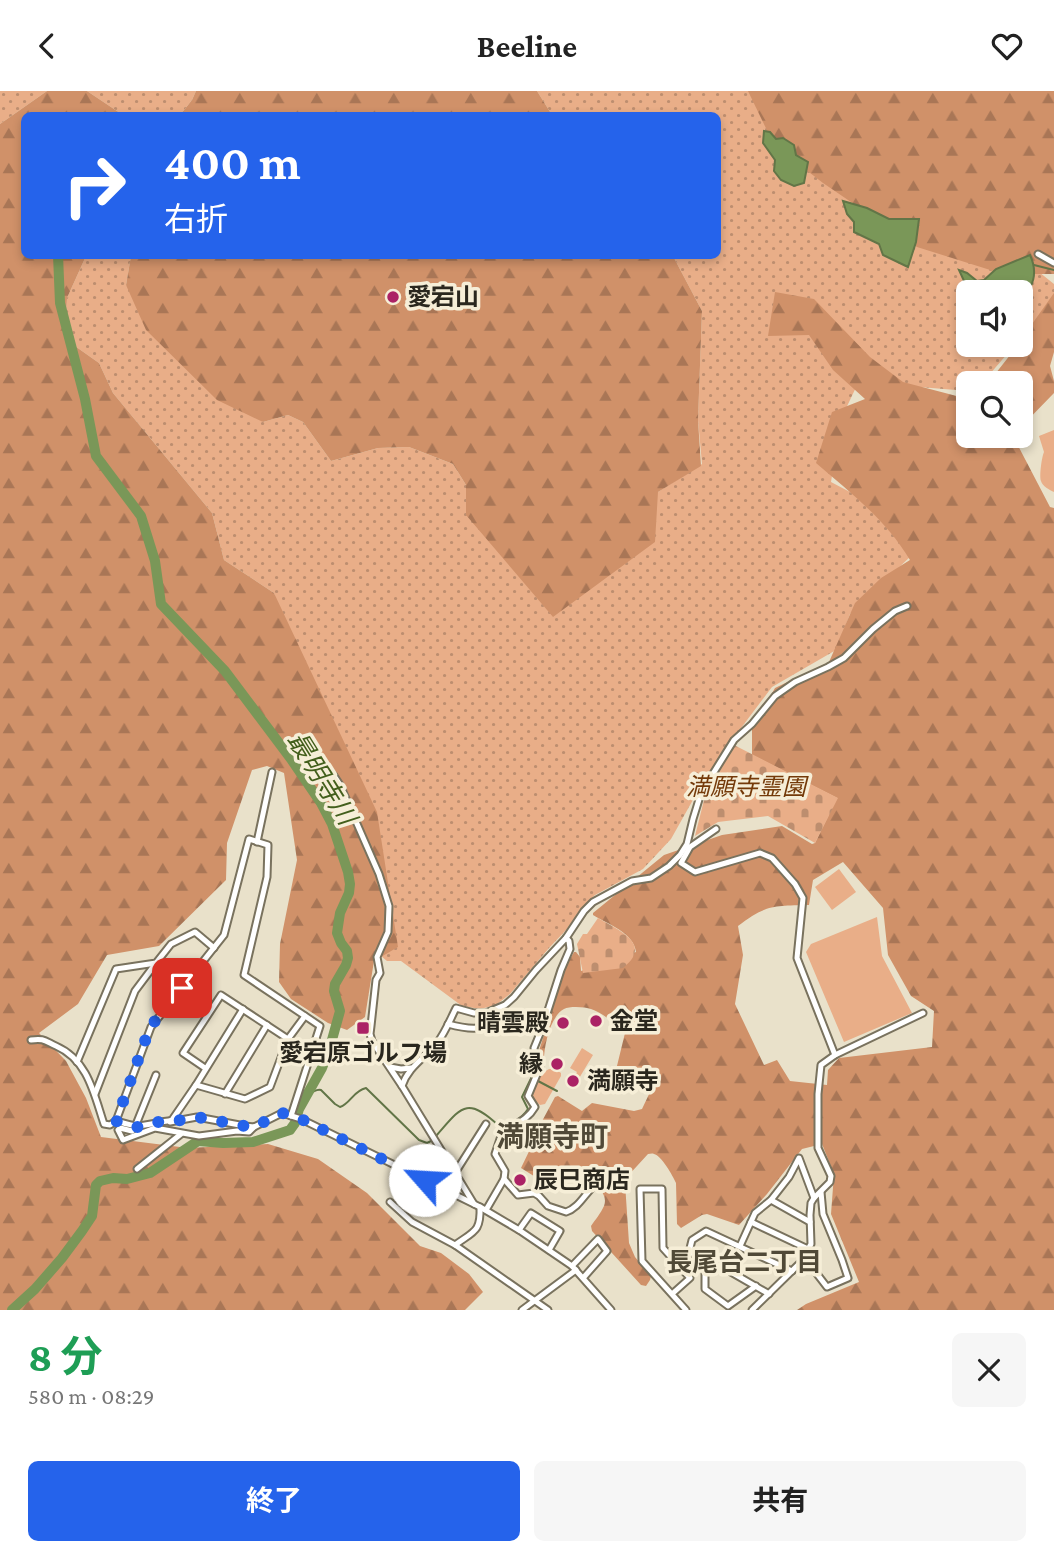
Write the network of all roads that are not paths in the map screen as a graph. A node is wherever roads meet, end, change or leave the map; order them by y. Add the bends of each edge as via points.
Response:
1 (1038, 254) dead end
2 (1054, 263) edge
3 (907, 606) dead end
4 (311, 754) dead end
5 (272, 772) dead end
6 (716, 829) dead end
7 (257, 842) junction
8 (566, 938) junction
9 (214, 948) junction
10 (156, 963) junction
11 (243, 1009) junction
12 (923, 1013) dead end
13 (305, 1016) junction
14 (499, 1022) dead end
15 (448, 1024) junction
16 (267, 1025) junction
17 (30, 1039) dead end
18 (288, 1039) junction
19 (835, 1055) junction
20 (77, 1062) junction
21 (389, 1067) junction
22 (205, 1068) junction
23 (411, 1068) junction
24 (156, 1075) dead end
25 (196, 1085) junction
26 (402, 1086) junction
27 (94, 1094) junction
28 (225, 1094) junction
29 (291, 1117) junction
30 (116, 1121) junction
31 (170, 1122) junction
32 (486, 1124) dead end
33 (136, 1127) junction
34 (254, 1127) junction
35 (181, 1133) junction
36 (137, 1169) dead end
37 (455, 1173) junction
38 (503, 1179) junction
39 (596, 1184) dead end
40 (821, 1192) junction
41 (814, 1198) junction
42 (771, 1200) junction
43 (390, 1202) dead end
44 (474, 1204) junction
45 (483, 1209) junction
46 (751, 1222) junction
47 (810, 1222) junction
48 (519, 1230) junction
49 (455, 1245) junction
50 (740, 1246) junction
51 (808, 1249) junction
52 (549, 1250) junction
53 (804, 1257) junction
54 (705, 1261) junction
55 (574, 1268) junction
56 (792, 1271) junction
57 (584, 1277) junction
58 (756, 1286) junction
59 (672, 1294) junction
60 (769, 1294) junction
61 (536, 1301) junction
62 (522, 1310) edge
63 (548, 1310) edge
64 (611, 1310) edge
65 (686, 1310) edge
66 (752, 1310) edge

1 - 2 street
3 - 8 street via 873,629 844,658 775,696 734,740 701,793 680,855 659,874 632,881 593,902
4 - 21 street via 340,785 389,907 388,932 377,957 380,972 370,1034
5 - 7 street
6 - 19 street via 690,847 681,863 695,872 760,853 772,858 795,884 803,898 797,958
7 - 9 street via 249,839 224,935
7 - 13 street via 268,845 267,877 244,975
8 - 15 street via 505,1005 485,1013 456,1008
8 - 38 street via 570,949 534,1048 540,1067 528,1096 535,1107 523,1121 502,1132 495,1151 504,1167
9 - 10 street via 195,932 171,944
9 - 30 street via 150,1027
10 - 20 street via 116,969
10 - 27 street via 135,991
11 - 16 street
11 - 22 street
11 - 22 street via 221,995 183,1053
12 - 19 street
13 - 18 street
13 - 29 street via 320,1026
14 - 15 street via 485,1028
15 - 23 street
16 - 18 street
16 - 28 street
17 - 20 street via 43,1038
18 - 28 street via 270,1087 245,1100
19 - 40 street via 821,1065 818,1094 818,1147 831,1176
20 - 27 street
21 - 23 street
21 - 26 street
22 - 25 street
23 - 26 street
24 - 33 street
25 - 28 street
25 - 31 street
26 - 37 street
27 - 30 street via 104,1124
29 - 34 street via 282,1113
29 - 44 street
30 - 33 street
31 - 33 street
31 - 34 street via 197,1117
32 - 37 street
33 - 35 street via 118,1130 123,1140 155,1128
34 - 35 street via 249,1132
35 - 36 street
37 - 44 street
38 - 39 street via 518,1195 534,1193 548,1206 566,1212
38 - 45 street
40 - 41 street
40 - 53 street via 823,1214 848,1278 827,1287
41 - 42 street via 799,1158
41 - 47 street
42 - 46 street
42 - 47 street
43 - 49 street via 412,1222
44 - 45 street
45 - 48 street
45 - 49 street via 478,1227
46 - 50 street
46 - 51 street
47 - 51 street
48 - 52 street
48 - 52 street via 531,1213 560,1231
49 - 61 street
50 - 54 street via 705,1231 692,1240 690,1248 695,1257
50 - 56 street
51 - 53 street
52 - 55 street
53 - 56 street
54 - 58 street
54 - 58 street via 705,1289 729,1306
55 - 57 street
55 - 57 street via 598,1240 607,1251
55 - 61 street
56 - 60 street
57 - 64 street
58 - 60 street
59 - 59 street via 642,1261 640,1189 662,1189 663,1248 690,1278
59 - 65 street
60 - 66 street
61 - 62 street
61 - 63 street

